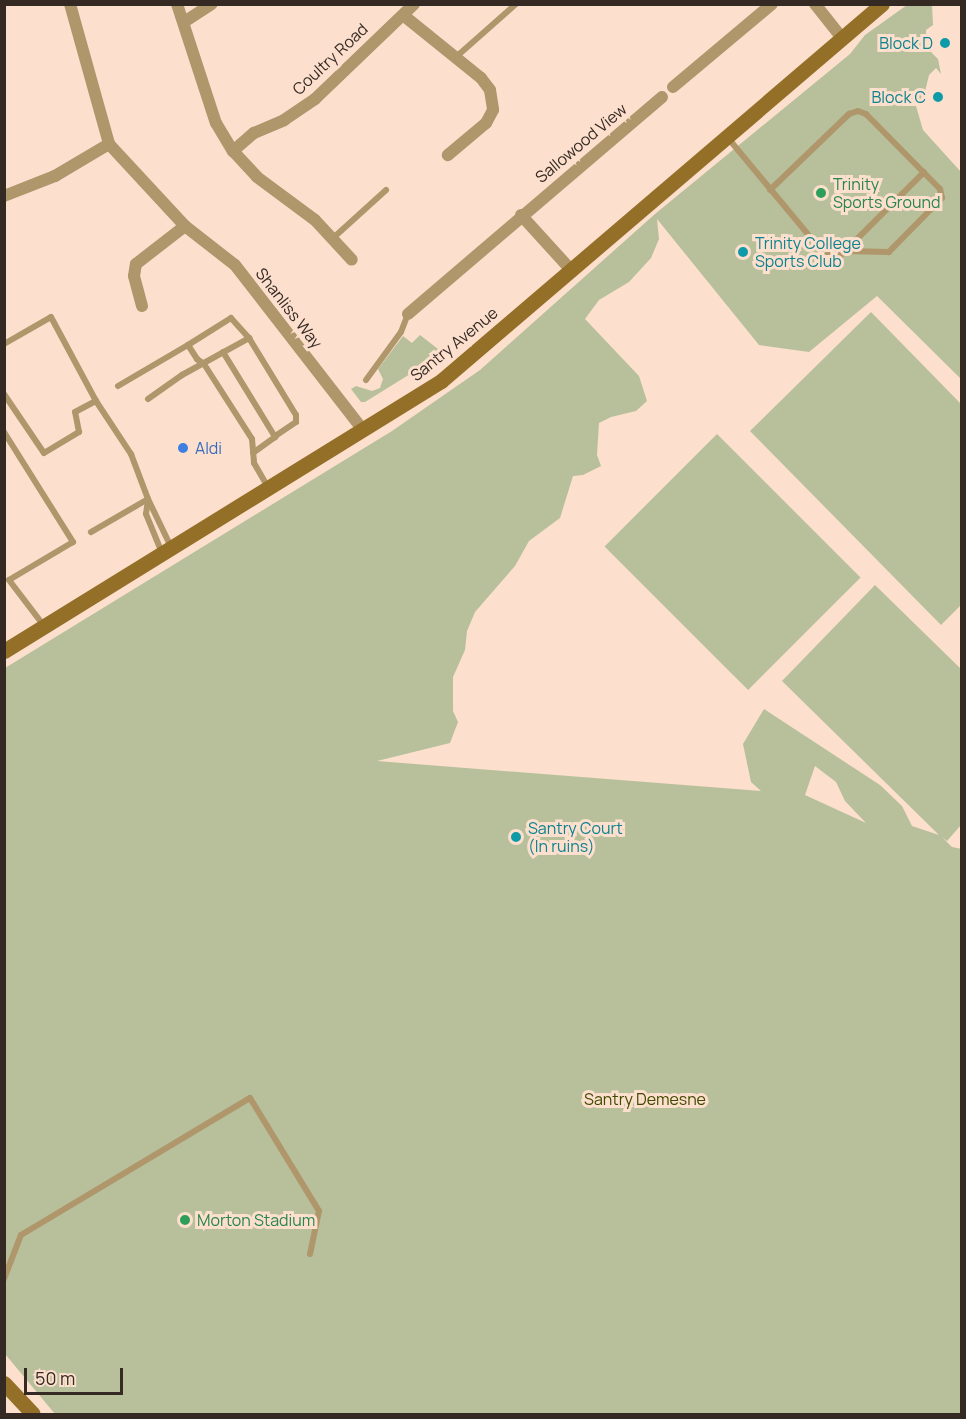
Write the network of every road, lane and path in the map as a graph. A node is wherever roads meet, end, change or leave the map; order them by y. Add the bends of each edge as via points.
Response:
1 (70, 4) edge
2 (177, 4) edge
3 (212, 4) edge
4 (414, 4) edge
5 (516, 4) edge
6 (772, 4) edge
7 (815, 4) edge
8 (882, 4) edge
9 (404, 15) junction
10 (184, 22) junction
11 (842, 38) junction
12 (456, 58) junction
13 (673, 87) dead end
14 (662, 97) dead end
15 (728, 138) junction
16 (109, 144) junction
17 (234, 151) junction
18 (448, 154) dead end
19 (924, 172) junction
20 (386, 190) dead end
21 (770, 190) junction
22 (4, 196) edge
23 (521, 215) junction
24 (185, 226) junction
25 (332, 239) junction
26 (845, 251) junction
27 (352, 260) dead end
28 (570, 270) junction
29 (142, 306) dead end
30 (408, 314) joint
31 (249, 338) junction
32 (4, 344) edge
33 (188, 345) junction
34 (223, 352) junction
35 (204, 364) junction
36 (366, 380) dead end
37 (118, 386) dead end
38 (4, 394) edge
39 (148, 399) dead end
40 (96, 401) junction
41 (360, 425) junction
42 (4, 432) edge
43 (275, 436) junction
44 (253, 453) junction
45 (268, 488) junction
46 (148, 499) junction
47 (91, 532) dead end
48 (167, 550) junction
49 (44, 626) junction
50 (4, 651) edge
51 (310, 1254) dead end
52 (4, 1279) edge
53 (4, 1383) edge
54 (33, 1414) edge

1 - 16 street, Shanliss Way
2 - 10 street
3 - 10 street
4 - 9 street, Coultry Road
5 - 12 lane
6 - 13 street
7 - 11 street
8 - 11 main road, Santry Avenue
9 - 12 street
9 - 17 street, Coultry Road via 315,99 255,133
10 - 17 street via 216,123
11 - 15 main road, Santry Avenue
12 - 18 street via 490,90 493,110 486,123
14 - 23 street, Sallowood View
15 - 21 lane
15 - 28 main road, Santry Avenue
16 - 22 street via 55,176
16 - 24 street, Shanliss Way
17 - 25 street via 257,177 315,220
19 - 21 lane via 870,118 858,111 849,114
19 - 26 lane
19 - 26 lane via 940,189 942,198 908,233 884,253
20 - 25 lane
21 - 26 lane via 820,248 837,259
23 - 28 street
23 - 30 street, Sallowood View
24 - 29 street via 136,264 134,276
24 - 41 street, Shanliss Way via 235,266
25 - 27 street
28 - 41 main road, Santry Avenue via 441,381
30 - 36 lane via 401,332
31 - 33 lane via 231,318
31 - 34 lane
31 - 43 lane via 296,415 296,422
32 - 40 lane via 51,317
33 - 35 lane
33 - 37 lane
34 - 35 lane
34 - 43 lane
35 - 39 lane
35 - 44 lane via 252,439
38 - 40 lane via 44,453 79,432 75,412
40 - 46 lane via 131,454
41 - 45 main road, Santry Avenue
42 - 49 lane via 73,542 9,580
43 - 44 lane
44 - 45 lane via 254,463
45 - 48 main road, Santry Avenue
46 - 47 lane
46 - 48 lane
46 - 48 lane via 146,514
48 - 49 main road, Santry Avenue
49 - 50 main road, Santry Avenue
51 - 52 lane via 319,1211 250,1098 21,1235
53 - 54 main road

